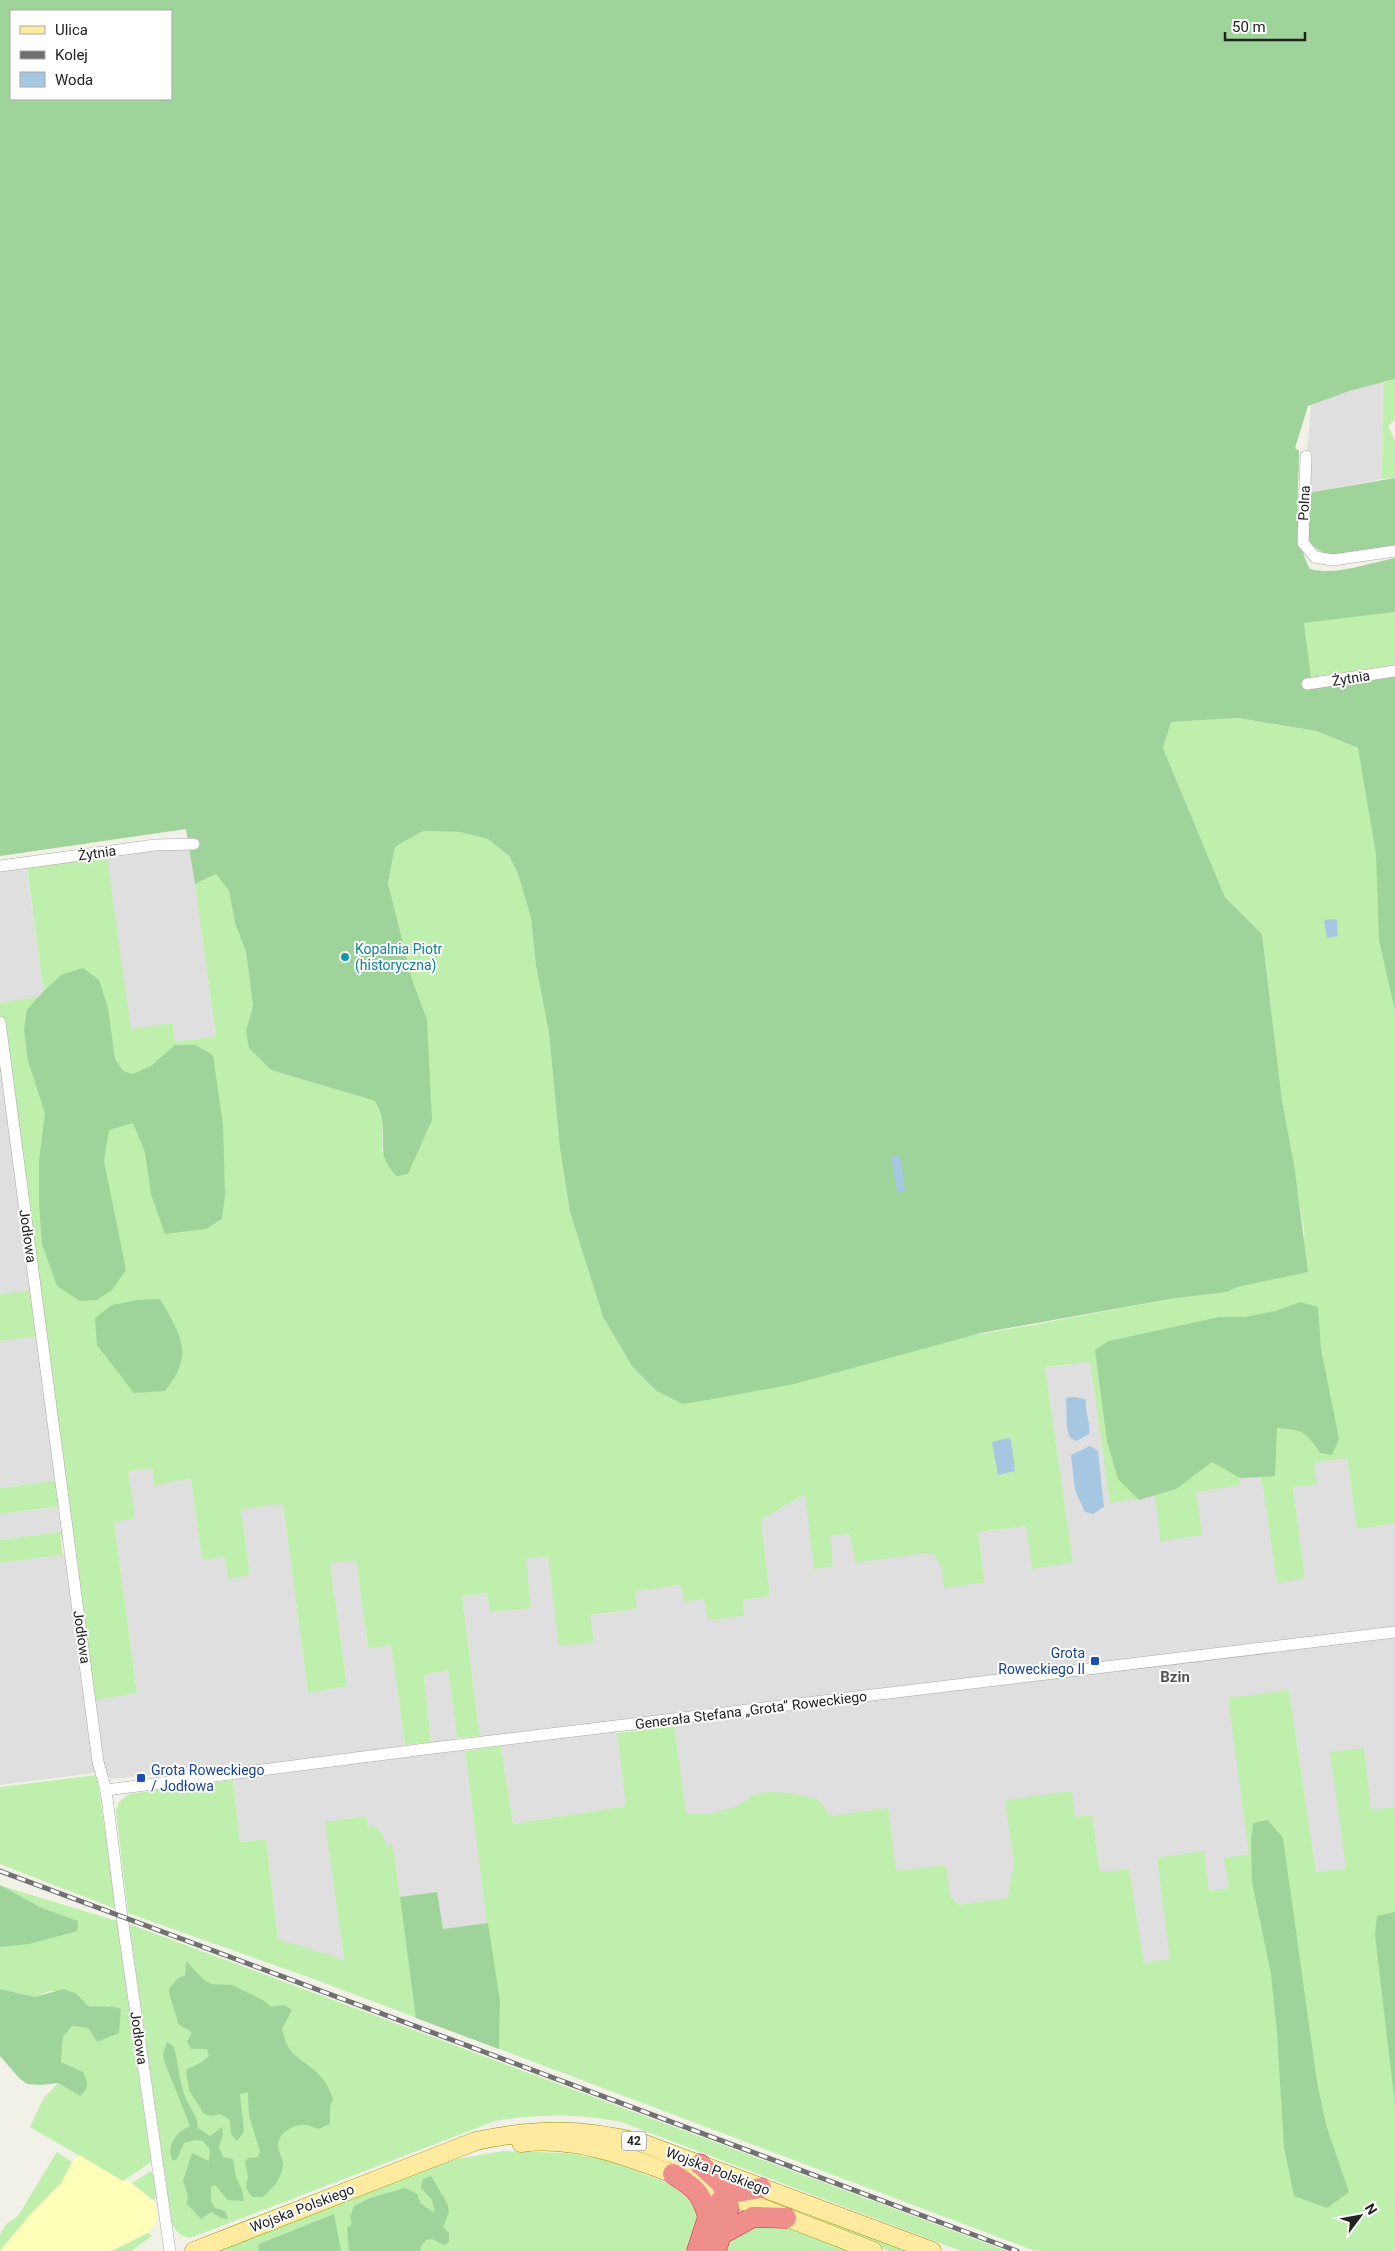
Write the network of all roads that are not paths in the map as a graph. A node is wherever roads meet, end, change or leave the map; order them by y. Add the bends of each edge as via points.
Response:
1 (1306, 456) dead end
2 (1395, 551) edge
3 (1395, 671) edge
4 (1308, 684) dead end
5 (194, 844) dead end
6 (0, 866) edge
7 (0, 1022) edge
8 (1395, 1632) edge
9 (106, 1790) junction
10 (700, 2164) junction
11 (411, 2166) junction
12 (673, 2174) junction
13 (761, 2188) junction
14 (726, 2194) junction
15 (708, 2217) junction
16 (786, 2218) junction
17 (719, 2242) edge
18 (170, 2251) edge
19 (194, 2251) edge
20 (697, 2251) edge
21 (873, 2251) edge
22 (932, 2251) edge

1 - 2 street, Polna via 1302,534 1303,543 1315,557 1333,560
3 - 4 street, Żytnia
5 - 6 street, Żytnia via 155,845
7 - 9 street, Jodłowa via 97,1752
8 - 9 street, Generała Stefana „Grota” Roweckiego
9 - 18 street, Jodłowa
10 - 11 main road, Wojska Polskiego / 42 via 642,2143 611,2136 547,2130 476,2141
10 - 13 main road, Wojska Polskiego / 42
10 - 14 highway via 718,2179
11 - 12 main road, Wojska Polskiego / 42 via 480,2149 528,2142 566,2143 604,2150
11 - 19 main road, Wojska Polskiego / 42
12 - 14 main road, Wojska Polskiego / 42
12 - 15 highway via 703,2198
13 - 14 highway
13 - 22 main road, Wojska Polskiego / 42
14 - 15 highway
14 - 16 main road, Wojska Polskiego / 42
14 - 17 highway via 729,2206
15 - 20 highway
16 - 17 highway via 753,2217
16 - 21 main road, Wojska Polskiego / 42

